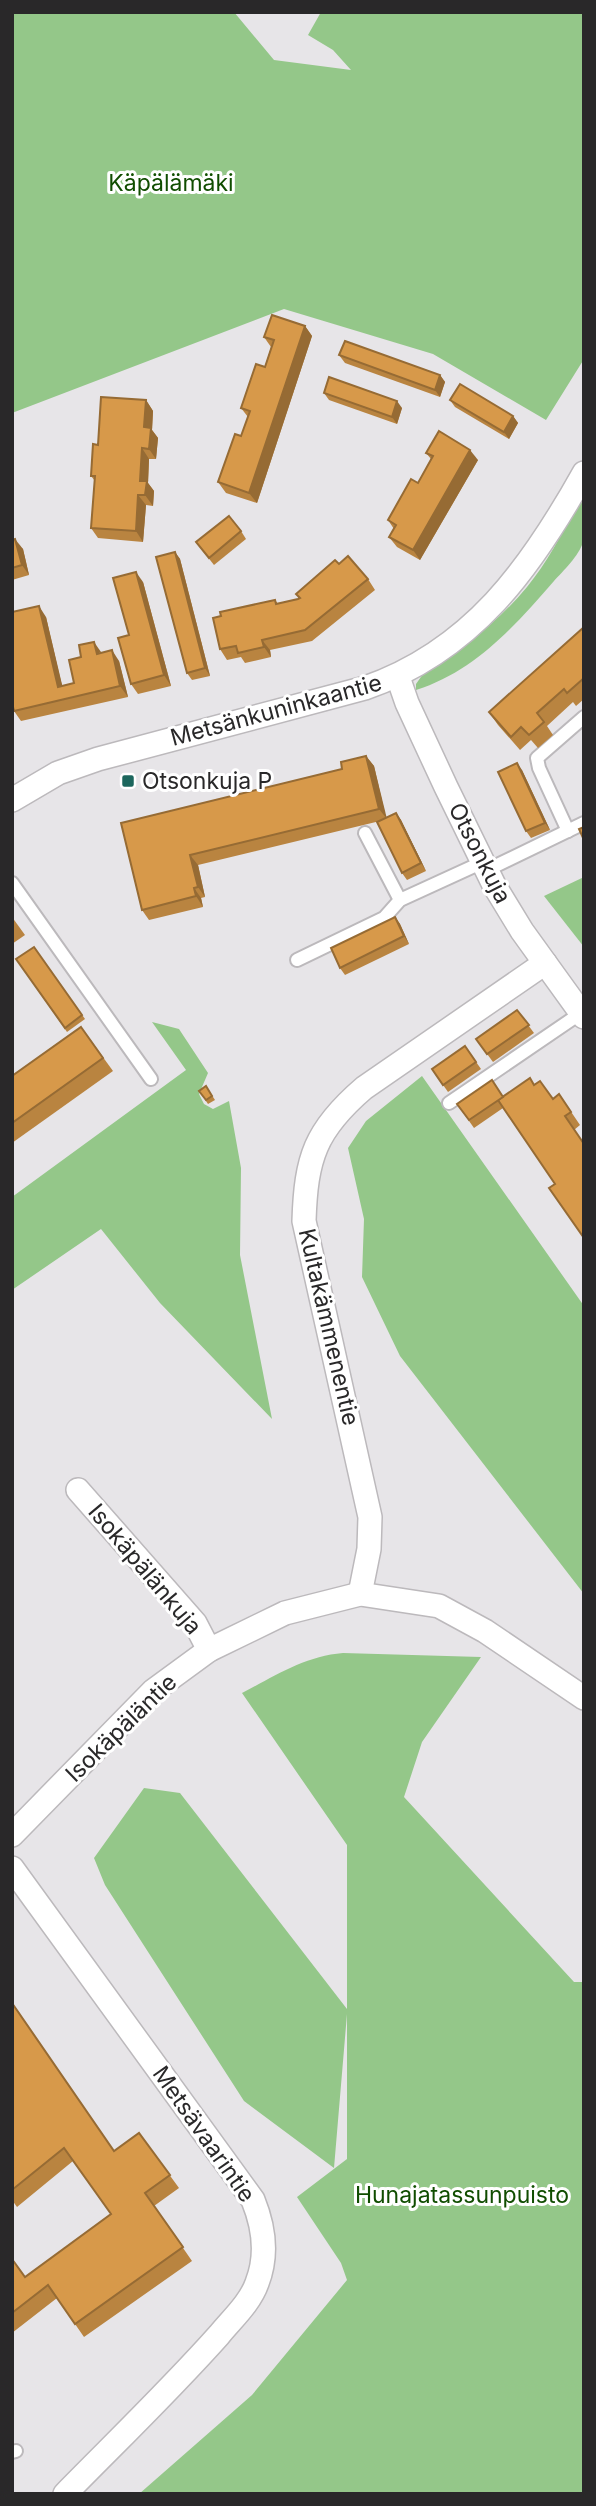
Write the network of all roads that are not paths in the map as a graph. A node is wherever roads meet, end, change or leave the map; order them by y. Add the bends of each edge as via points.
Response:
1 (584, 473) edge
2 (398, 677) junction
3 (584, 717) edge
4 (12, 800) edge
5 (584, 823) edge
6 (568, 831) junction
7 (365, 833) dead end
8 (485, 866) junction
9 (12, 883) edge
10 (400, 900) junction
11 (297, 960) dead end
12 (545, 963) junction
13 (583, 1015) edge
14 (150, 1079) dead end
15 (449, 1103) dead end
16 (78, 1490) dead end
17 (359, 1594) junction
18 (209, 1650) junction
19 (584, 1698) edge
20 (12, 1836) edge
21 (12, 1868) edge
22 (65, 2494) edge

1 - 2 street, Metsänkuninkaantie via 516,579 484,615
2 - 4 street, Metsänkuninkaantie via 97,759 58,773
2 - 8 street, Otsonkuja
3 - 6 lane via 537,758
5 - 6 lane
6 - 8 lane
7 - 10 lane
8 - 10 lane
8 - 12 street, Otsonkuja
9 - 14 lane
10 - 11 lane via 384,918
12 - 13 street, Otsonkuja
12 - 17 street, Kultakämmenentie via 340,1108 320,1135 310,1160 304,1221 370,1517 369,1549
13 - 15 lane
16 - 18 street, Isokäpälänkuja via 195,1623
17 - 18 street, Isokäpäläntie via 285,1613
17 - 19 street via 439,1606 485,1631
18 - 20 street, Isokäpäläntie via 153,1691
21 - 22 street, Metsävaarintie via 253,2200 264,2246 263,2267 250,2299

